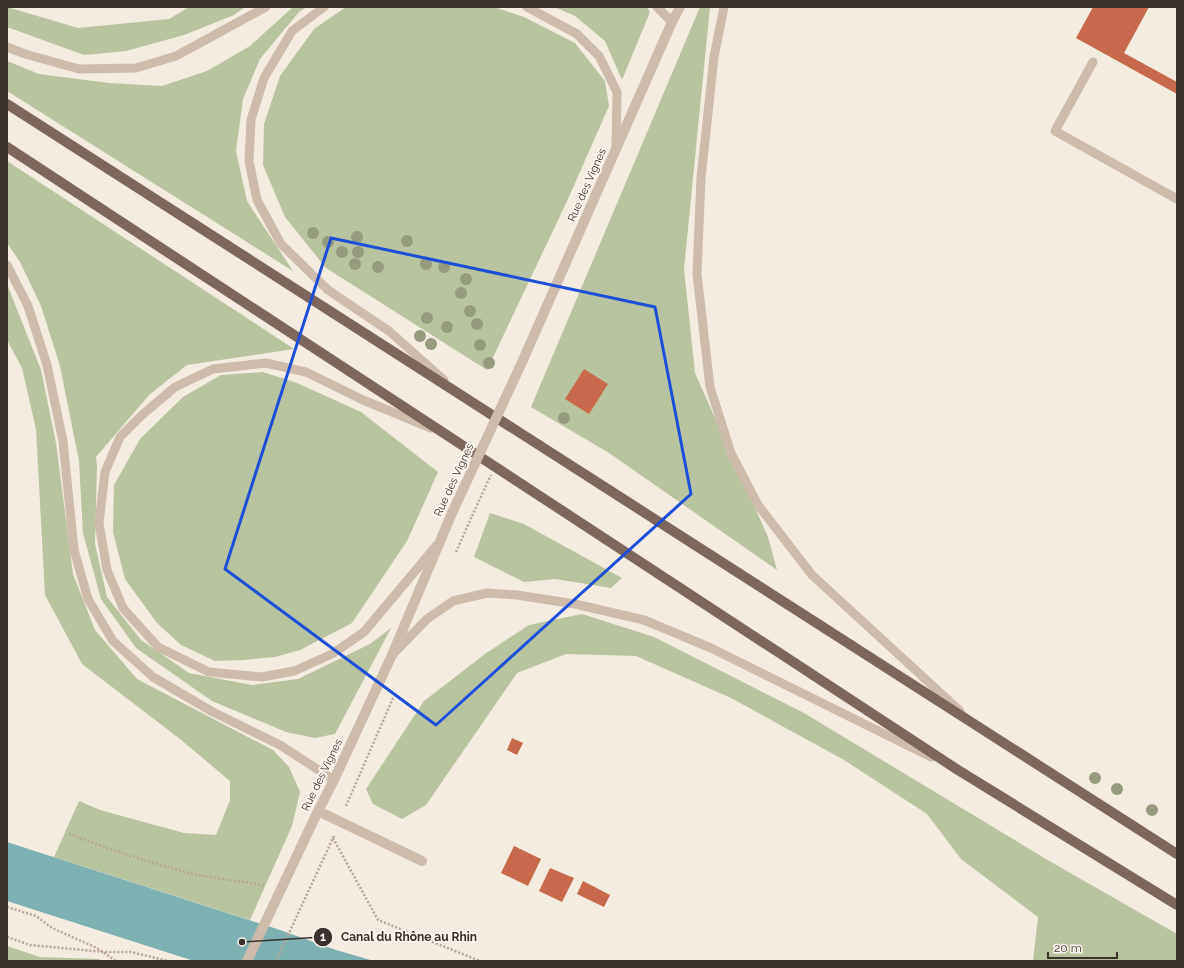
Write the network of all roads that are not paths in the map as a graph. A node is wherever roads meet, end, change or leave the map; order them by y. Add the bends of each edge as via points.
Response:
1 (266, 7) edge
2 (324, 7) edge
3 (527, 7) edge
4 (656, 7) edge
5 (680, 7) edge
6 (724, 7) edge
7 (672, 22) junction
8 (7, 47) edge
9 (1093, 62) dead end
10 (7, 104) edge
11 (7, 147) edge
12 (616, 149) junction
13 (1177, 198) edge
14 (7, 265) edge
15 (459, 393) junction
16 (444, 434) junction
17 (439, 542) junction
18 (392, 655) junction
19 (974, 724) junction
20 (958, 770) junction
21 (334, 780) junction
22 (318, 811) junction
23 (1177, 854) edge
24 (422, 861) dead end
25 (1177, 905) edge
26 (247, 961) edge

1 - 8 lane via 176,56 136,68 78,69
2 - 15 lane via 292,31 264,78 251,120 249,154 257,200 281,244 328,290 389,331
3 - 12 lane via 578,34 599,56 617,92
4 - 7 lane
5 - 7 street, Rue des Vignes
6 - 19 lane via 714,57 701,178 697,274 710,387 731,453 758,505 812,575
7 - 12 street, Rue des Vignes
9 - 13 lane via 1055,131
10 - 15 main road
11 - 16 main road
12 - 17 street, Rue des Vignes, bridge
14 - 21 lane via 28,306 47,365 63,441 74,550 88,599 113,641 153,677 211,711 280,745
15 - 19 main road
16 - 17 lane via 363,400 306,372 266,363 213,369 175,387 120,438 105,472 99,522 107,570 123,608 158,647 210,672 262,677 294,671 332,654 364,632
16 - 20 main road
17 - 18 street, Rue des Vignes
18 - 20 lane via 426,619 453,601 487,593 575,604 644,620 712,648
18 - 21 street, Rue des Vignes
19 - 23 main road
20 - 25 main road
21 - 22 street, Rue des Vignes
22 - 24 street
22 - 26 street, Rue des Vignes

